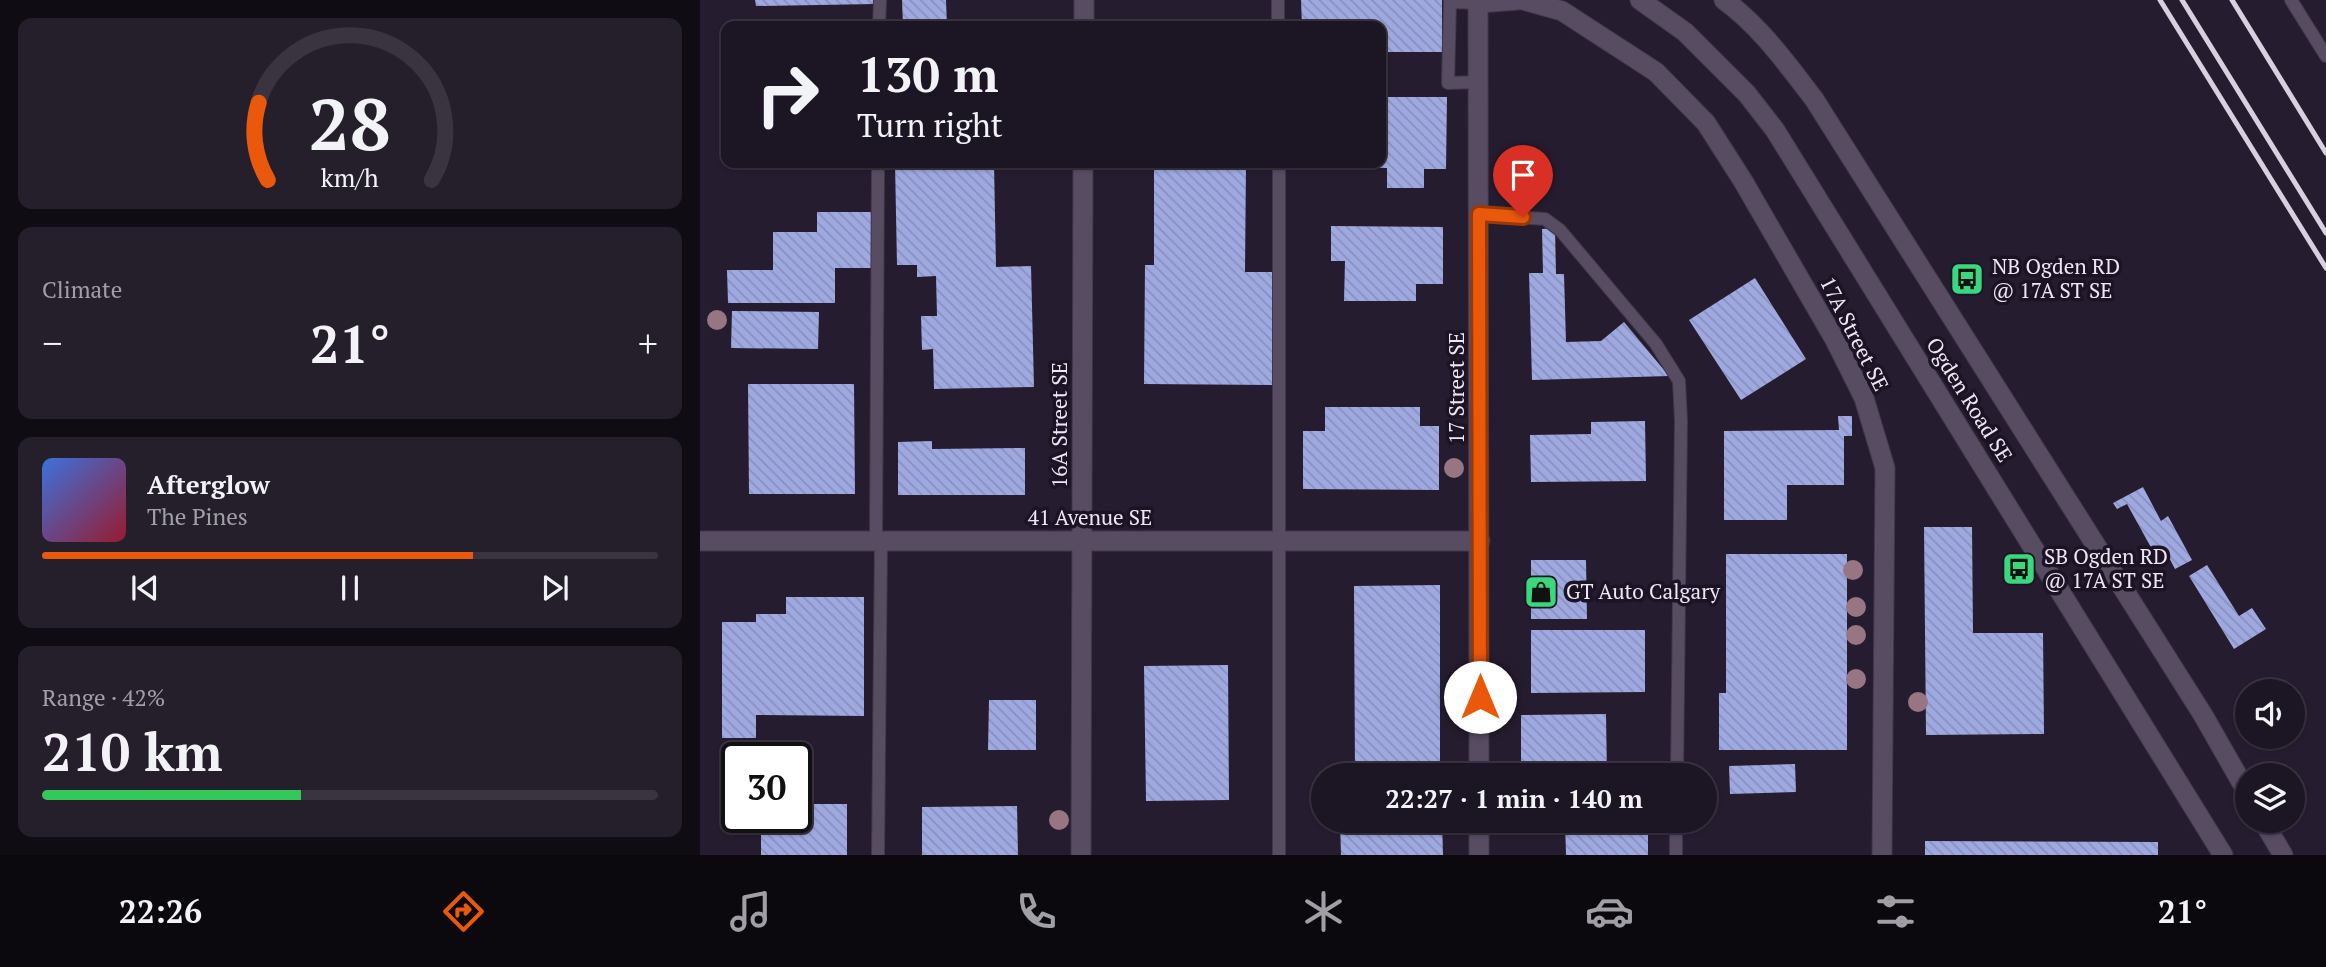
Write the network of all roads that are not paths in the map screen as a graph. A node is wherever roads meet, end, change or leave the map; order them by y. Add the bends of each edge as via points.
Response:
1 (880, 0) edge
2 (1084, 0) edge
3 (1278, 0) edge
4 (1521, 0) edge
5 (1640, 0) edge
6 (1724, 0) edge
7 (2291, 0) edge
8 (1450, 1) edge
9 (1479, 1) edge
10 (1737, 6) edge
11 (879, 21) edge
12 (1084, 21) edge
13 (1278, 21) edge
14 (2326, 56) edge
15 (1479, 82) junction
16 (878, 168) edge
17 (1083, 168) edge
18 (1279, 168) edge
19 (1479, 214) junction
20 (700, 541) edge
21 (878, 541) junction
22 (1083, 541) junction
23 (1279, 541) junction
24 (1480, 541) junction
25 (1479, 763) edge
26 (1677, 763) edge
27 (2235, 771) edge
28 (1479, 833) edge
29 (1676, 833) edge
30 (2270, 833) edge
31 (878, 855) edge
32 (1081, 855) edge
33 (1279, 855) edge
34 (1479, 855) edge
35 (1676, 855) edge
36 (1882, 855) edge
37 (2223, 855) edge
38 (2283, 855) edge

1 - 11 lane
2 - 12 street
3 - 13 lane
4 - 9 street, 17A Street SE
4 - 36 street, 17A Street SE via 1562,12 1656,72 1706,123 1835,340 1864,398 1885,468
5 - 37 street, Ogden Road SE via 1685,32 1748,94 1775,130
6 - 10 street, Ogden Road SE
7 - 14 lane
8 - 9 lane
8 - 15 lane via 1448,83
9 - 15 street, 17 Street SE
10 - 27 street, Ogden Road SE via 1814,99
15 - 19 street, 17 Street SE
16 - 21 lane
17 - 22 street, 16A Street SE
18 - 23 lane
19 - 24 street, 17 Street SE
19 - 26 lane via 1545,219 1560,230 1656,344 1679,381
20 - 21 street, 41 Avenue SE
21 - 22 street, 41 Avenue SE
21 - 31 lane
22 - 23 street, 41 Avenue SE
22 - 32 street, 16A Street SE
23 - 24 street, 41 Avenue SE
23 - 33 lane
24 - 25 street, 17 Street SE
28 - 34 street
29 - 35 lane
30 - 38 street

